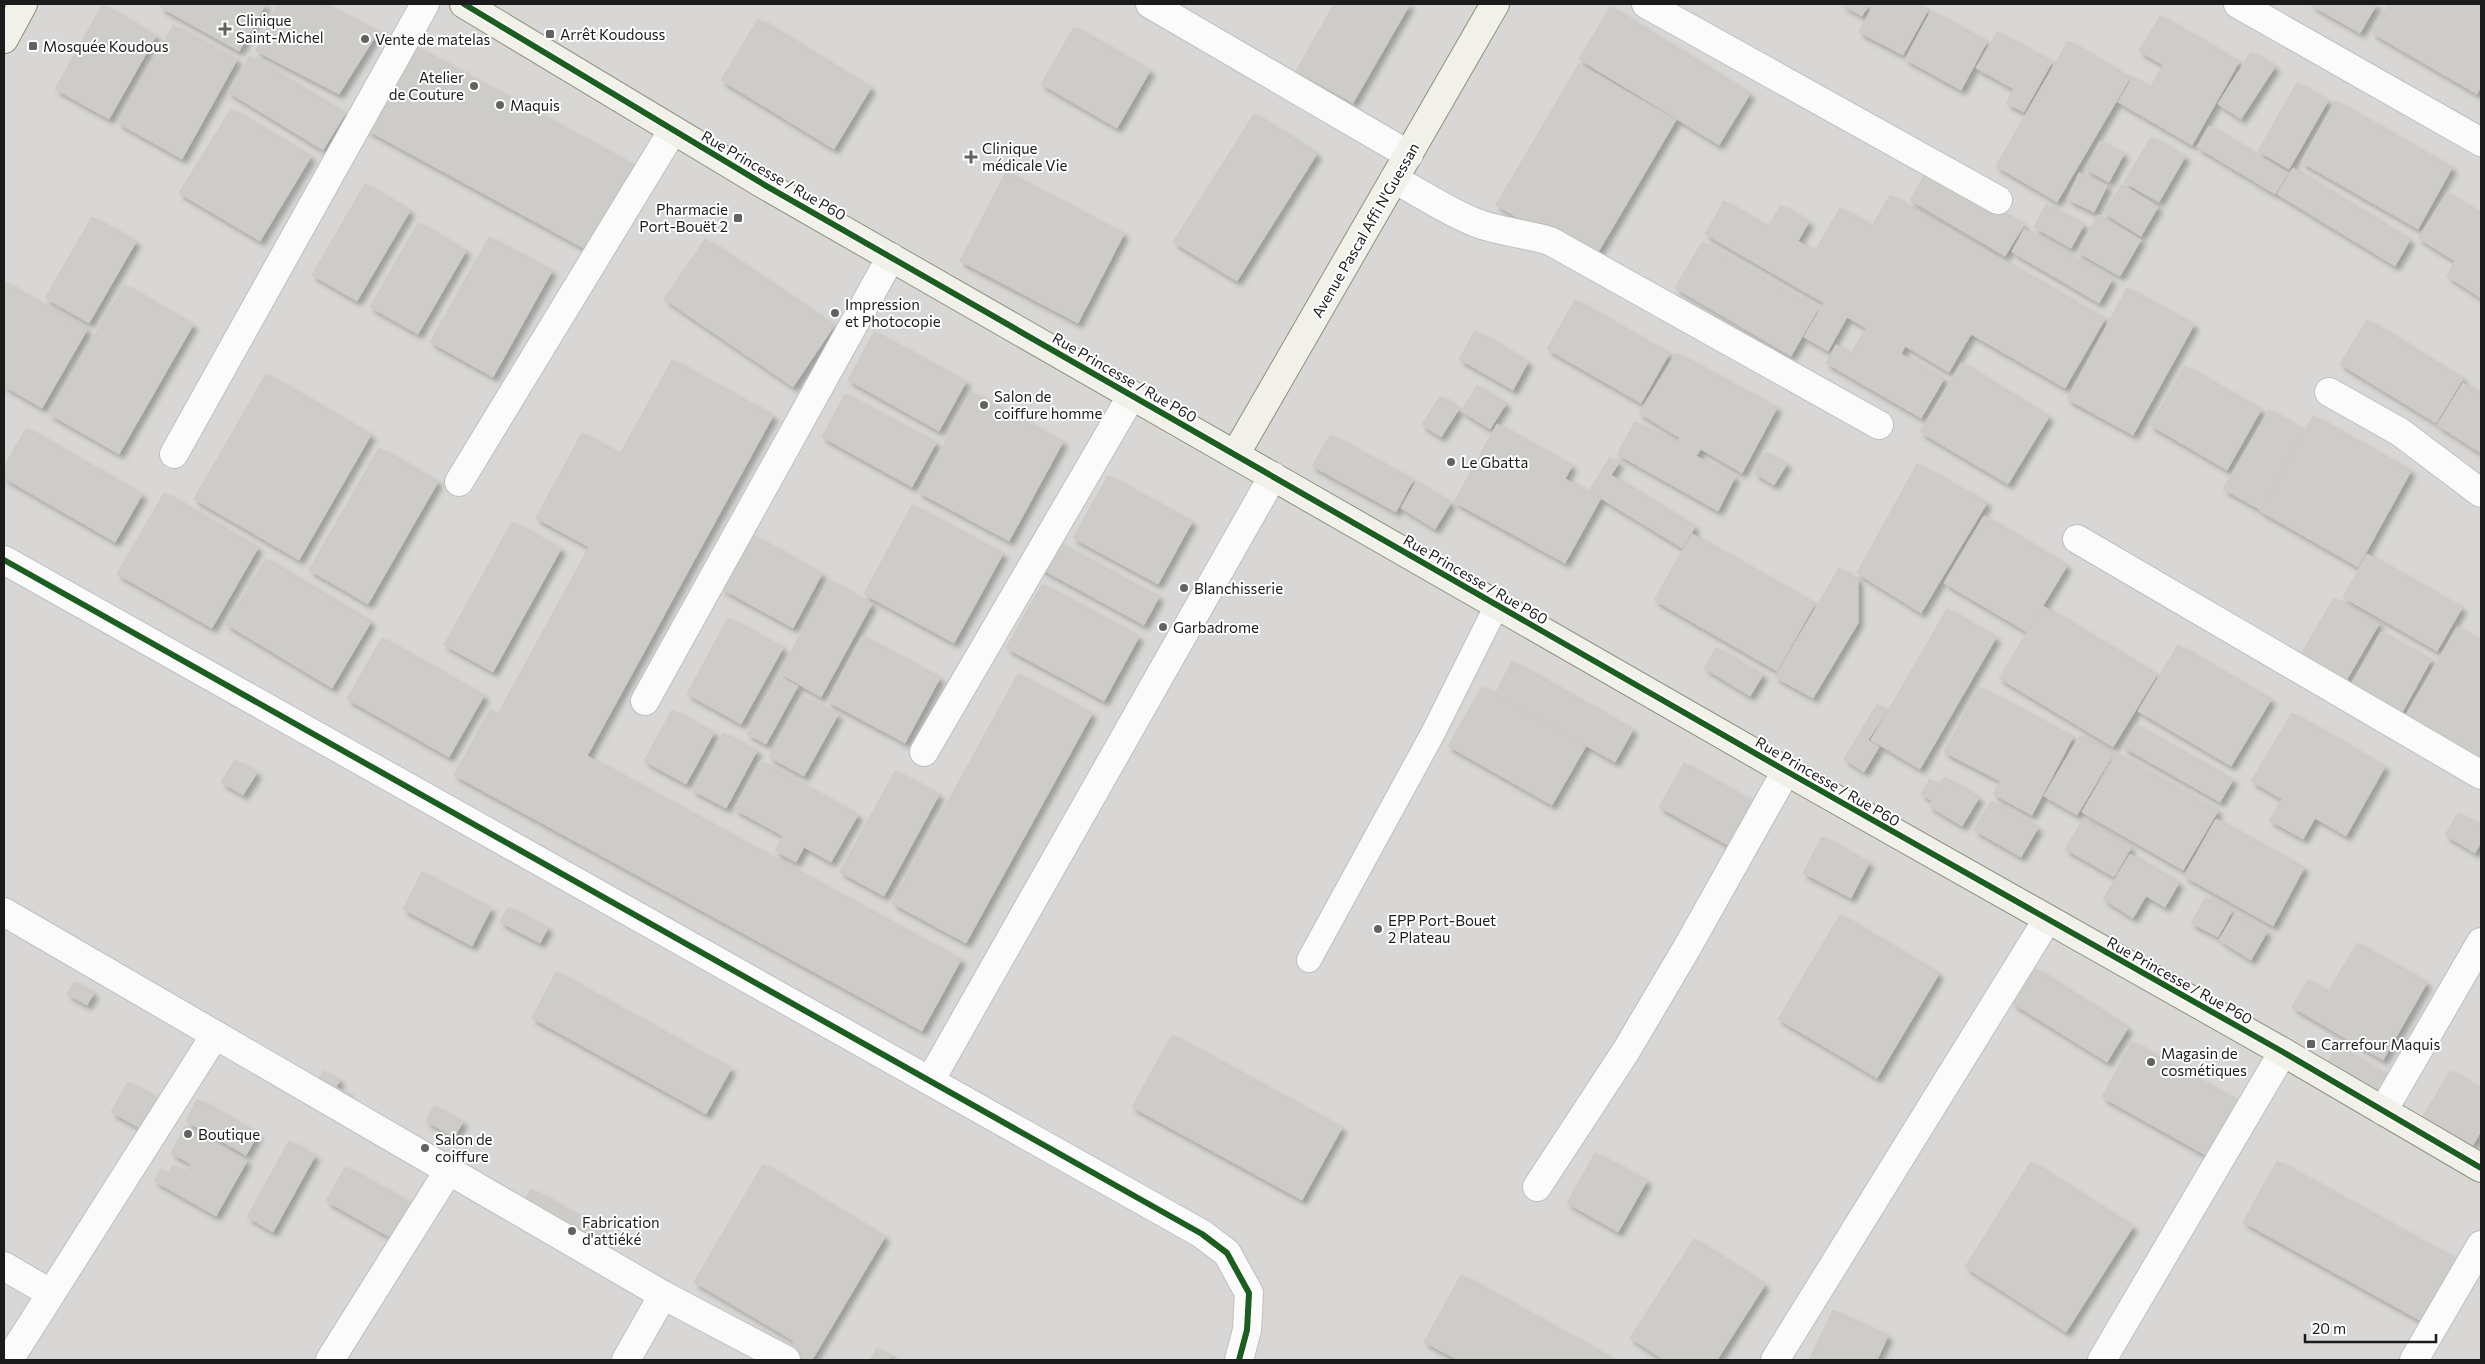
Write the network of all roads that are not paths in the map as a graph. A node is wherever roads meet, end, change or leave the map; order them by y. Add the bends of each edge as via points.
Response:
1 (23, 4) edge
2 (425, 4) edge
3 (464, 4) edge
4 (1150, 4) edge
5 (1495, 4) edge
6 (1646, 4) edge
7 (2238, 4) edge
8 (4, 38) edge
9 (673, 130) junction
10 (2481, 142) edge
11 (1408, 155) junction
12 (1394, 179) junction
13 (1998, 200) dead end
14 (891, 257) junction
15 (2329, 392) dead end
16 (1132, 395) junction
17 (1879, 425) dead end
18 (174, 454) dead end
19 (1235, 455) junction
20 (1273, 476) junction
21 (459, 482) dead end
22 (2481, 493) edge
23 (2077, 539) dead end
24 (4, 560) edge
25 (1497, 605) junction
26 (645, 701) dead end
27 (924, 752) dead end
28 (1786, 771) junction
29 (2481, 775) edge
30 (4, 912) edge
31 (2047, 920) junction
32 (2481, 942) edge
33 (1309, 960) dead end
34 (216, 1035) junction
35 (2284, 1052) junction
36 (930, 1080) junction
37 (2383, 1111) junction
38 (2481, 1168) edge
39 (449, 1170) junction
40 (1537, 1187) dead end
41 (2481, 1245) edge
42 (4, 1266) edge
43 (50, 1292) junction
44 (663, 1295) junction
45 (9, 1360) edge
46 (330, 1360) edge
47 (626, 1360) edge
48 (786, 1360) edge
49 (1239, 1360) edge
50 (1775, 1360) edge
51 (2102, 1360) edge
52 (2414, 1360) edge

1 - 8 street
2 - 18 street
3 - 9 street, Rue Princesse / Rue P60
4 - 11 street
5 - 11 street, Avenue Pascal Affi N'Guessan
6 - 13 street
7 - 10 street
9 - 14 street, Rue Princesse / Rue P60
9 - 21 street
11 - 12 street, Avenue Pascal Affi N'Guessan
12 - 17 street via 1474,222 1550,241
12 - 19 street, Avenue Pascal Affi N'Guessan
14 - 16 street, Rue Princesse / Rue P60
14 - 26 street
15 - 22 street via 2400,432
16 - 19 street, Rue Princesse / Rue P60
16 - 27 street
19 - 20 street, Rue Princesse / Rue P60
20 - 25 street, Rue Princesse / Rue P60
20 - 36 street
23 - 29 street
24 - 36 street
25 - 28 street, Rue Princesse / Rue P60
25 - 33 lane via 1433,733
28 - 31 street, Rue Princesse / Rue P60
28 - 40 street via 1631,1043
30 - 34 street
31 - 35 street, Rue Princesse / Rue P60
31 - 50 street
32 - 37 street
34 - 39 street
34 - 43 street
35 - 37 street, Rue Princesse / Rue P60
35 - 51 street
36 - 49 street via 1202,1234 1227,1253 1249,1293 1247,1330
37 - 38 street, Rue Princesse / Rue P60
39 - 44 street
39 - 46 street
41 - 52 street
42 - 43 street
43 - 45 street
44 - 47 street
44 - 48 street

